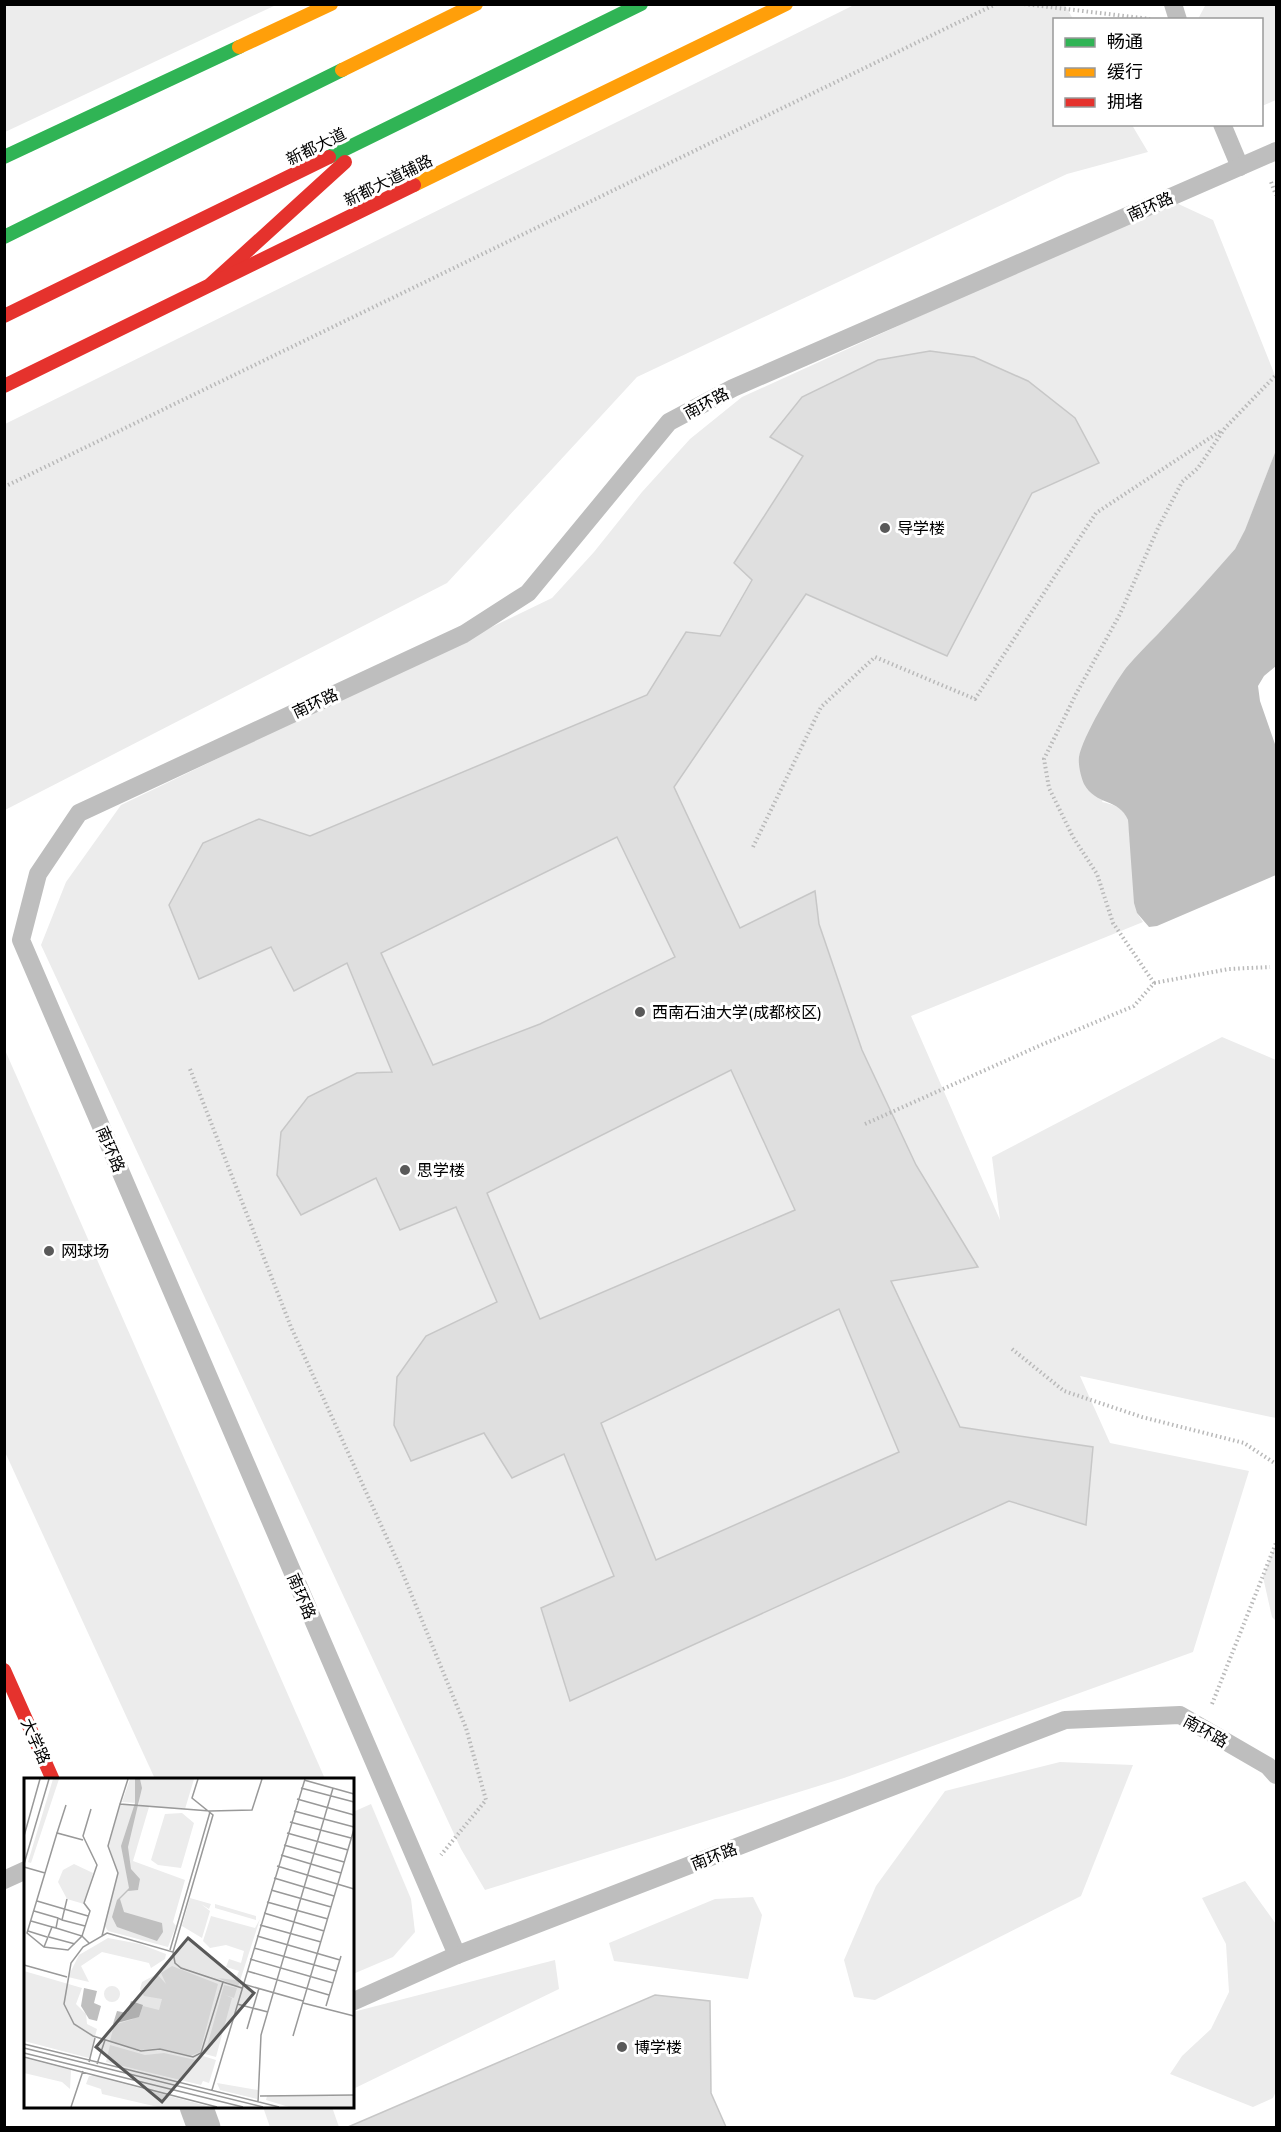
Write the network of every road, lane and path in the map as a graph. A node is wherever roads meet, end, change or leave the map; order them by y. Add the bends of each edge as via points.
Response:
1 (331, 4) edge
2 (476, 4) edge
3 (640, 4) edge
4 (786, 4) edge
5 (996, 4) edge
6 (1024, 4) edge
7 (1134, 18) edge
8 (1223, 126) edge
9 (371, 138) junction
10 (1276, 151) edge
11 (4, 157) edge
12 (1240, 167) junction
13 (4, 237) edge
14 (211, 284) junction
15 (4, 316) edge
16 (1276, 375) edge
17 (4, 386) edge
18 (1225, 428) junction
19 (4, 487) edge
20 (753, 847) dead end
21 (1270, 967) dead end
22 (1154, 983) junction
23 (190, 1069) dead end
24 (865, 1124) dead end
25 (1012, 1348) dead end
26 (1276, 1464) edge
27 (1276, 1543) edge
28 (4, 1670) edge
29 (1202, 1728) junction
30 (1276, 1775) edge
31 (53, 1778) edge
32 (24, 1871) edge
33 (423, 1876) junction
34 (4, 1880) edge
35 (457, 1955) junction
36 (354, 2001) edge
37 (197, 2108) edge
38 (204, 2127) edge

1 - 11 main road
2 - 13 main road
3 - 9 main road, 新都大道
4 - 14 main road, 新都大道辅路
5 - 19 path
6 - 7 path
8 - 12 lane
9 - 14 main road
9 - 15 main road, 新都大道
10 - 12 lane, 南环路
12 - 33 lane, 南环路 via 733,388 669,422 528,593 464,634 79,813 38,874 21,940
14 - 17 main road, 新都大道辅路
16 - 18 path
18 - 20 path via 1096,513 975,699 875,657 821,707
18 - 22 path via 1198,468 1182,482 1120,614 1044,759 1049,788 1097,874 1113,923
21 - 22 path via 1229,969
22 - 24 path via 1134,1006
23 - 33 path via 291,1327 401,1569 466,1728 486,1800
25 - 26 path via 1064,1391 1142,1417 1244,1443
27 - 29 path
28 - 31 main road, 大学路
29 - 30 lane, 南环路 via 1268,1766
29 - 35 lane, 南环路 via 1180,1715 1065,1720
32 - 34 lane
33 - 35 lane, 南环路
35 - 36 lane
37 - 38 street

